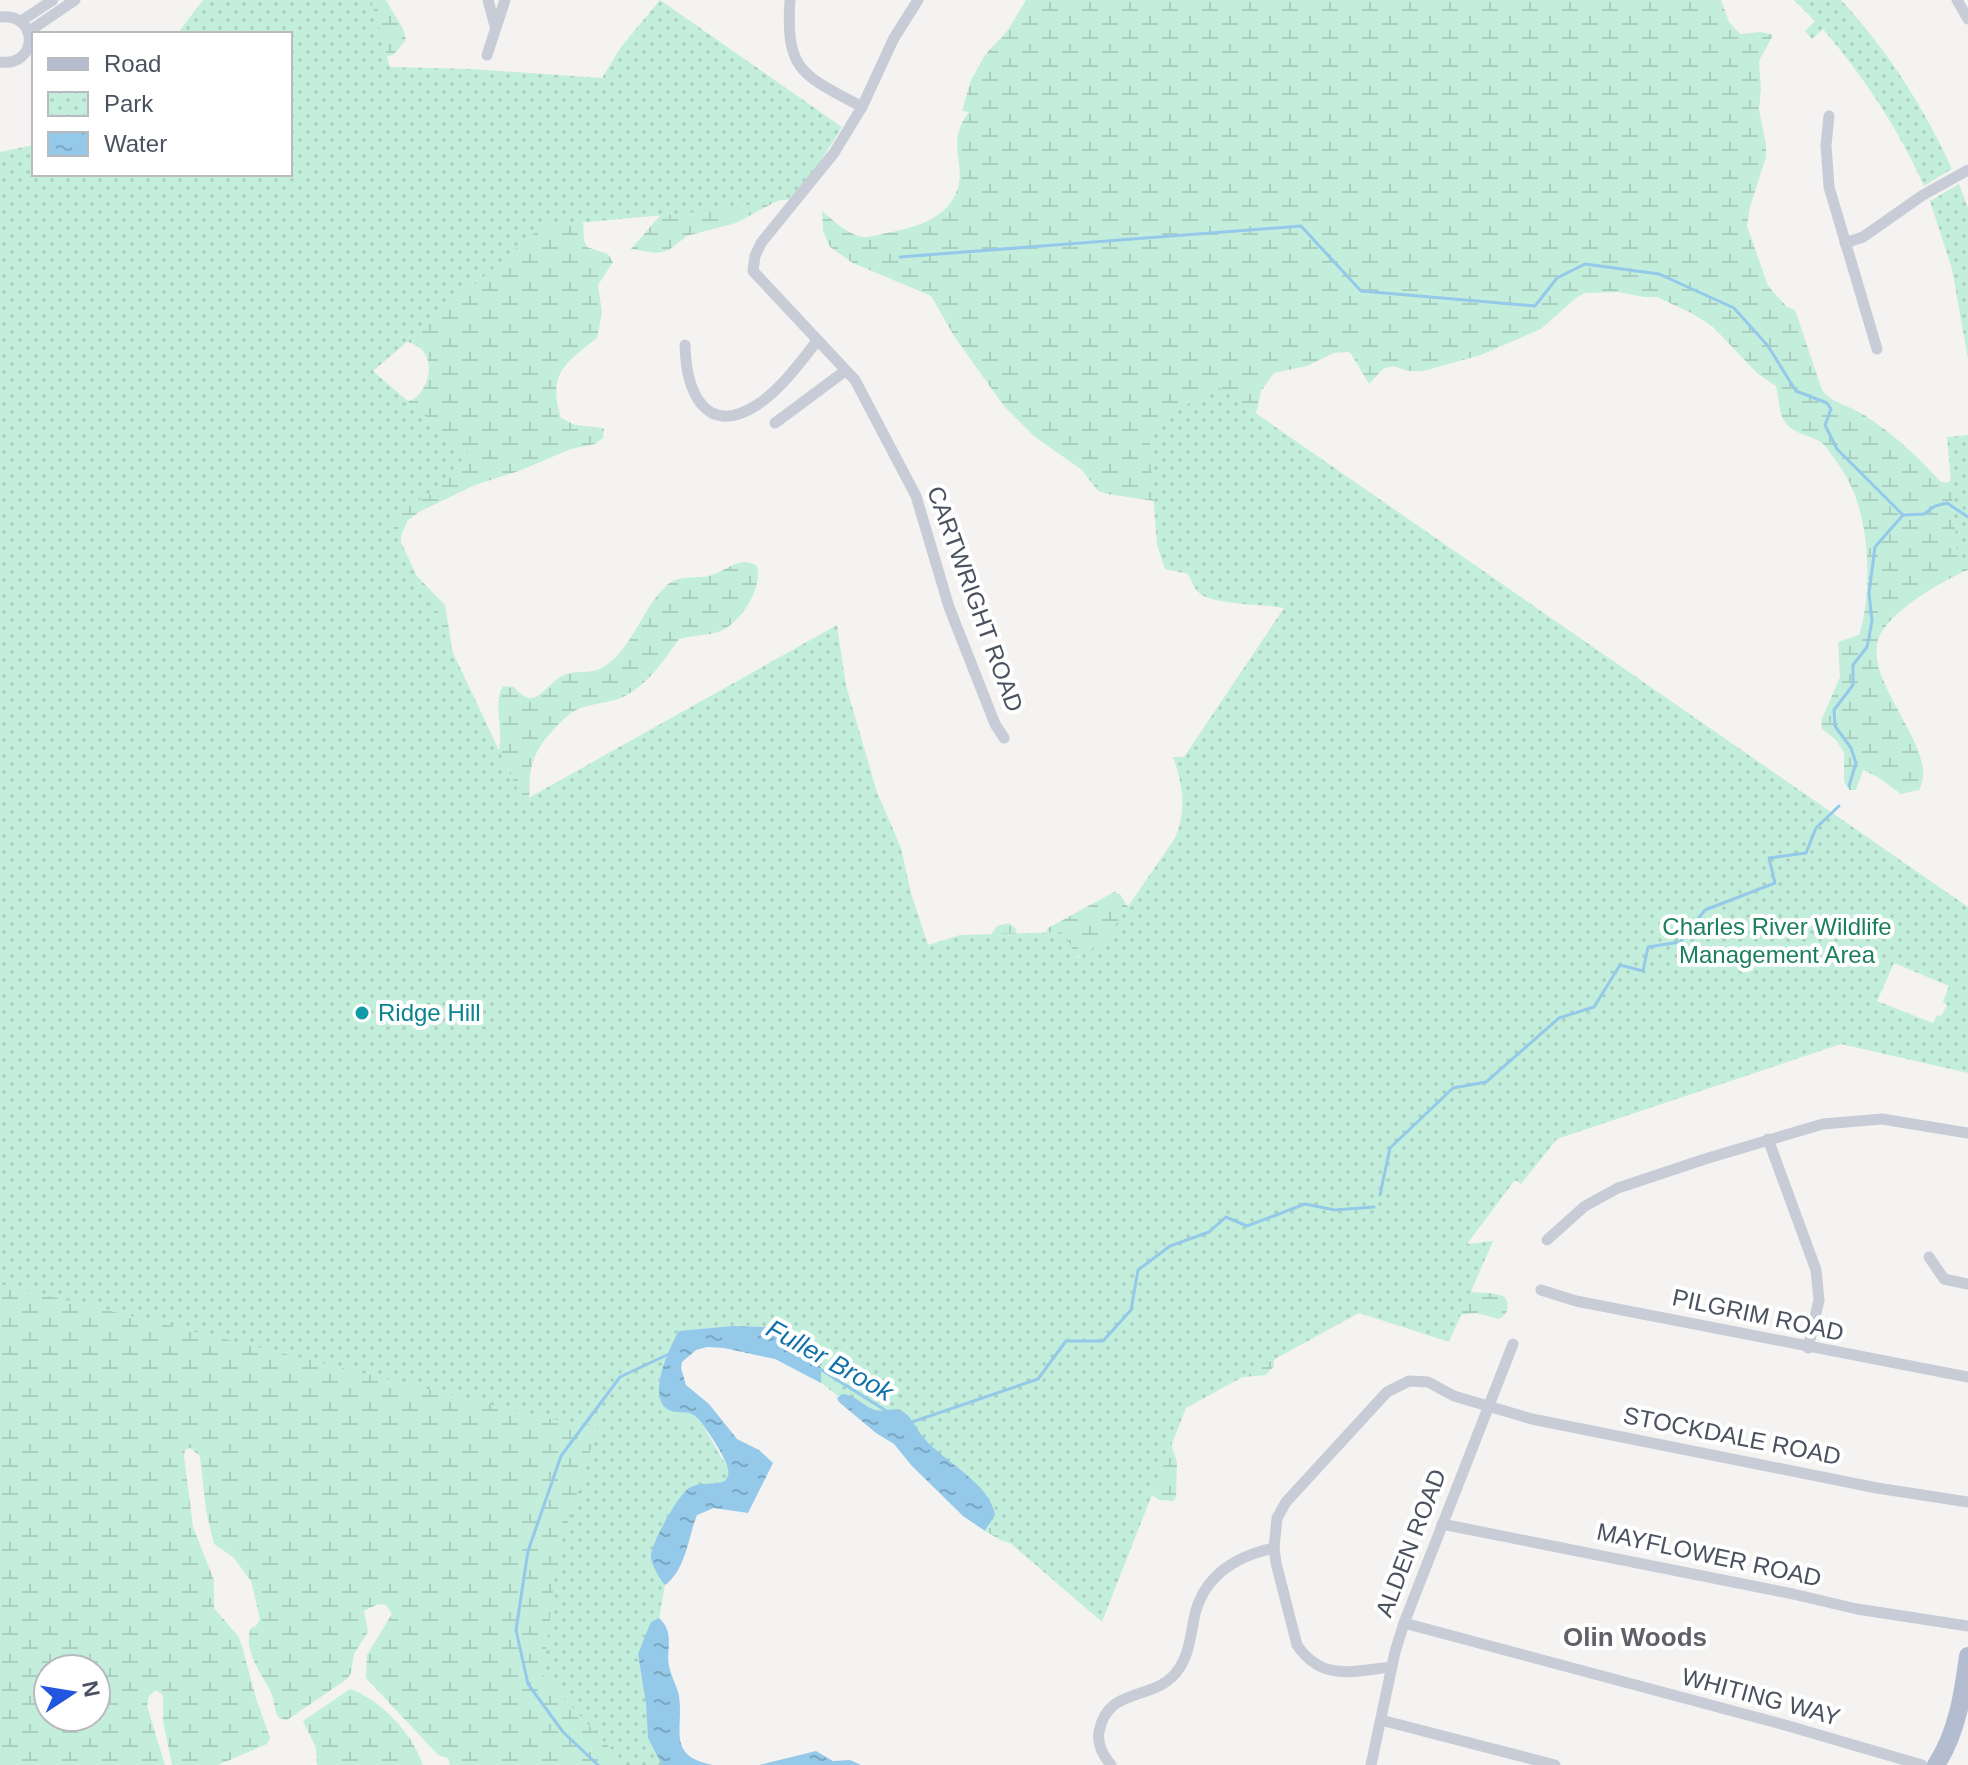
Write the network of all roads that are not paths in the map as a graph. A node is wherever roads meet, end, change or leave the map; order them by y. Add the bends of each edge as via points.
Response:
1 (53, 0) edge
2 (75, 0) edge
3 (488, 0) edge
4 (505, 0) edge
5 (790, 0) edge
6 (918, 0) edge
7 (1957, 0) edge
8 (0, 17) edge
9 (1968, 19) edge
10 (21, 21) junction
11 (495, 26) junction
12 (28, 32) junction
13 (487, 55) dead end
14 (0, 62) edge
15 (862, 107) junction
16 (1829, 116) dead end
17 (1968, 170) edge
18 (1845, 243) junction
19 (817, 341) junction
20 (685, 345) dead end
21 (1877, 349) dead end
22 (845, 371) junction
23 (775, 423) dead end
24 (1004, 738) dead end
25 (1968, 1133) edge
26 (1768, 1139) junction
27 (1547, 1240) dead end
28 (1929, 1257) dead end
29 (1968, 1284) edge
30 (1541, 1290) dead end
31 (1513, 1344) dead end
32 (1808, 1348) junction
33 (1968, 1377) edge
34 (1489, 1407) junction
35 (1968, 1502) edge
36 (1442, 1524) junction
37 (1274, 1548) junction
38 (1404, 1623) junction
39 (1968, 1626) edge
40 (1968, 1656) edge
41 (1392, 1667) junction
42 (1381, 1720) junction
43 (1111, 1765) edge
44 (1371, 1765) edge
45 (1555, 1765) edge
46 (1922, 1765) edge
47 (1936, 1765) edge

1 - 10 street
2 - 12 street
3 - 11 street
4 - 11 street
5 - 15 street via 789,43 797,63 808,77
6 - 15 street, CARTWRIGHT ROAD
7 - 9 street
8 - 10 street
10 - 12 street
11 - 13 street
12 - 14 street via 22,57
15 - 19 street, CARTWRIGHT ROAD via 820,173 755,256 753,271
16 - 18 street via 1827,172
17 - 18 street via 1863,237
18 - 21 street
19 - 20 street via 760,403 727,416 698,402 686,371
19 - 22 street, CARTWRIGHT ROAD
22 - 23 street
22 - 24 street, CARTWRIGHT ROAD via 855,380 916,496 949,607
25 - 26 street via 1882,1119 1823,1124
26 - 27 street via 1608,1193
26 - 32 street via 1816,1270 1819,1300
28 - 29 street via 1944,1279
30 - 32 street, PILGRIM ROAD
31 - 34 street, ALDEN ROAD
32 - 33 street, PILGRIM ROAD
34 - 35 street, STOCKDALE ROAD
34 - 36 street, ALDEN ROAD
34 - 37 street, STOCKDALE ROAD via 1428,1382 1396,1385 1286,1502 1277,1518
36 - 38 street, ALDEN ROAD
36 - 39 street, MAYFLOWER ROAD via 1857,1609
37 - 41 street via 1297,1645 1311,1664 1339,1672
37 - 43 street via 1241,1558 1208,1582 1185,1658 1164,1685 1109,1707 1098,1740
38 - 41 street, ALDEN ROAD
38 - 46 street, WHITING WAY
40 - 47 main road via 1956,1719
41 - 42 street, ALDEN ROAD
42 - 44 street, ALDEN ROAD
42 - 45 street

